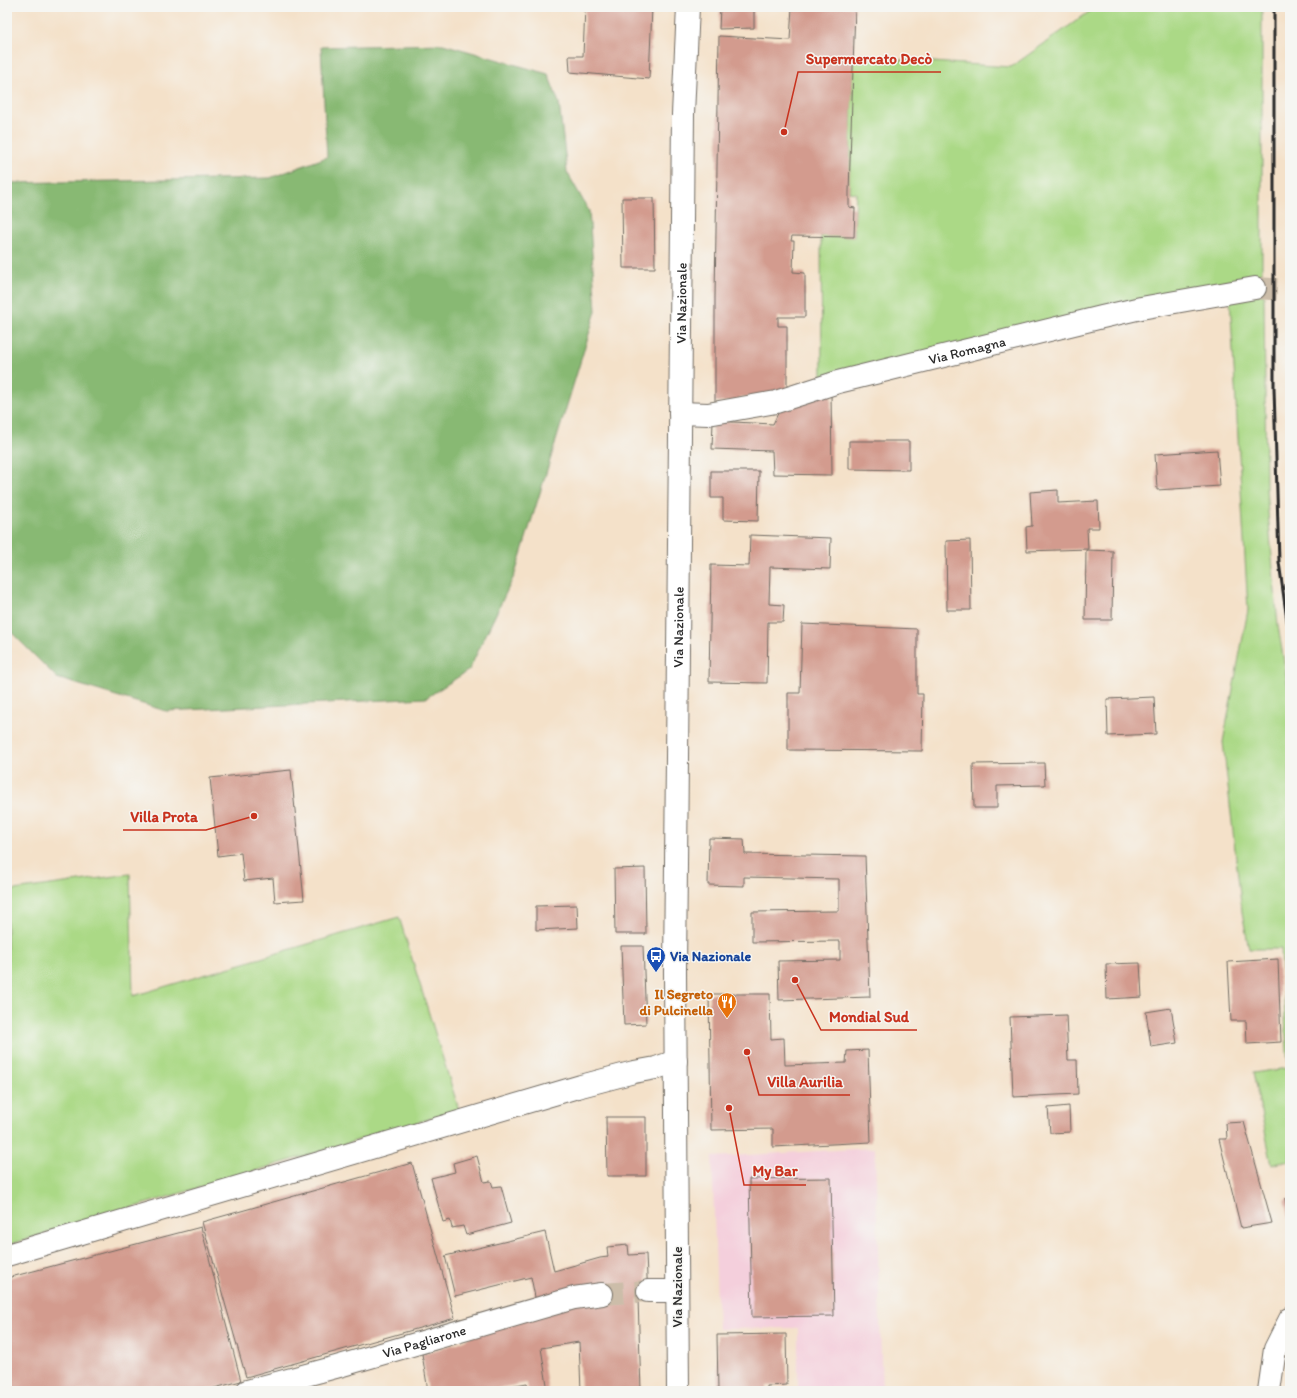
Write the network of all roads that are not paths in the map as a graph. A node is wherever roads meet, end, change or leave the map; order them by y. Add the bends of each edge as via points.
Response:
1 (688, 7) edge
2 (1255, 288) tunnel mouth
3 (680, 413) junction
4 (676, 1061) junction
5 (7, 1255) edge
6 (648, 1291) tunnel mouth
7 (677, 1291) junction
8 (602, 1294) tunnel mouth
9 (1290, 1319) edge
10 (247, 1391) edge
11 (678, 1391) edge
12 (1269, 1391) edge

1 - 3 main road, Via Nazionale via 683,114
2 - 3 main road, Via Romagna via 1141,308 838,382 776,402 708,414
3 - 4 main road, Via Nazionale
4 - 5 main road via 581,1086
4 - 7 main road, Via Nazionale
6 - 7 main road
7 - 11 main road, Via Nazionale
8 - 10 main road, Via Pagliarone via 574,1298
9 - 12 main road via 1275,1349

